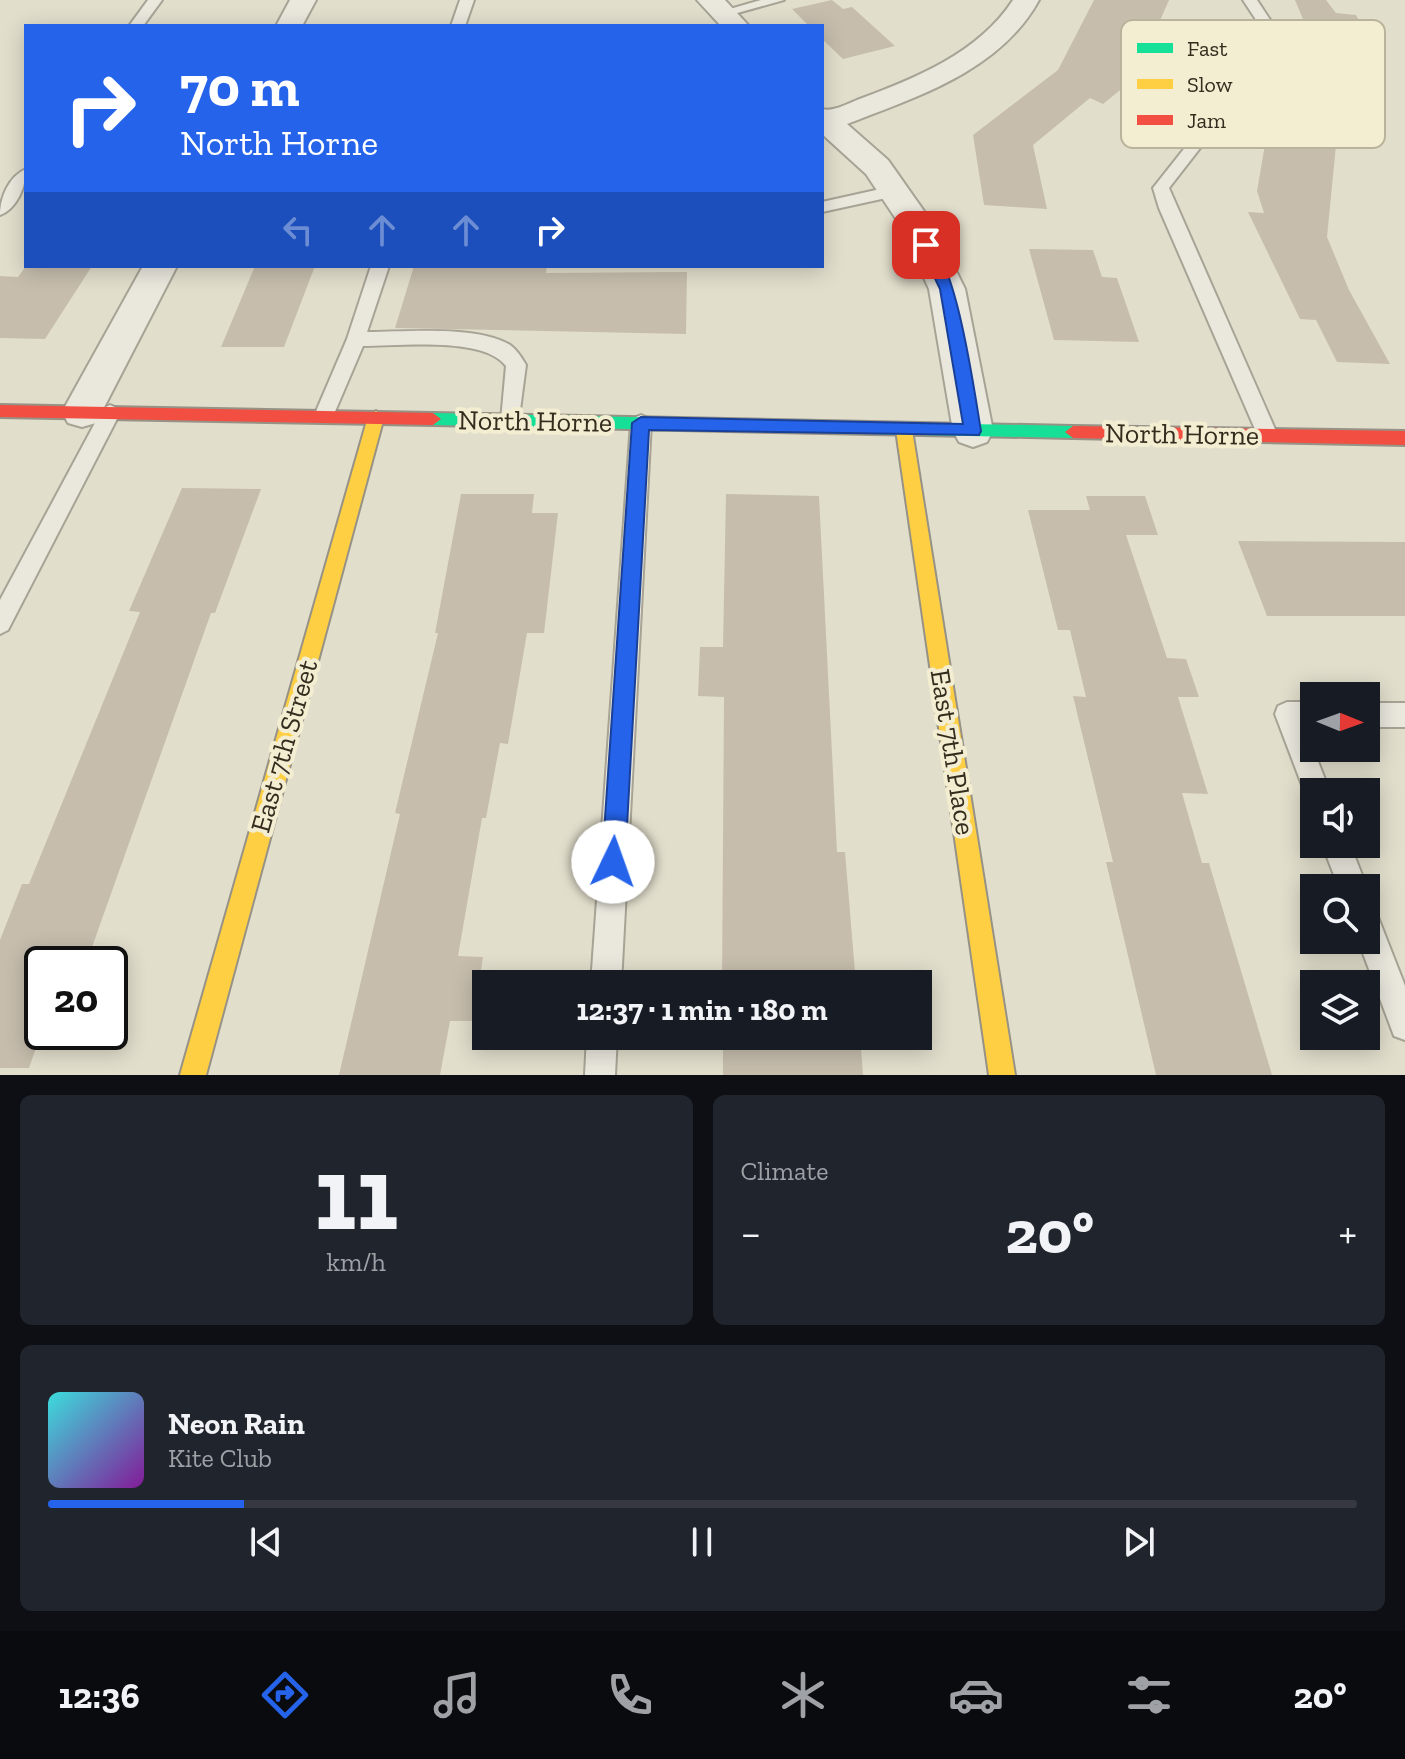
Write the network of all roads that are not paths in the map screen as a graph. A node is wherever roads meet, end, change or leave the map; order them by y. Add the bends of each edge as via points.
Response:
1 (155, 0) edge
2 (303, 0) edge
3 (467, 0) edge
4 (777, 0) edge
5 (1026, 0) edge
6 (1250, 0) edge
7 (723, 13) edge
8 (1263, 20) edge
9 (137, 24) edge
10 (290, 24) edge
11 (459, 24) edge
12 (824, 120) edge
13 (1192, 148) edge
14 (24, 177) edge
15 (894, 191) junction
16 (824, 207) edge
17 (0, 210) edge
18 (159, 268) edge
19 (379, 268) edge
20 (356, 339) junction
21 (0, 411) edge
22 (96, 412) junction
23 (324, 416) junction
24 (376, 417) junction
25 (511, 420) junction
26 (641, 423) junction
27 (904, 430) junction
28 (973, 431) junction
29 (1268, 436) junction
30 (1405, 438) edge
31 (11, 582) edge
32 (0, 623) edge
33 (1300, 714) edge
34 (1380, 715) edge
35 (1405, 715) edge
36 (1300, 748) edge
37 (1378, 954) edge
38 (607, 970) edge
39 (1405, 1025) edge
40 (601, 1050) edge
41 (193, 1075) edge
42 (600, 1075) edge
43 (1002, 1075) edge

1 - 9 lane
2 - 10 street
3 - 11 lane
4 - 7 lane
5 - 12 street via 975,56 935,79
6 - 8 lane
12 - 15 street via 877,167
13 - 29 lane via 1161,188
14 - 17 lane
15 - 16 lane
15 - 28 street via 947,289
18 - 22 street
19 - 20 lane
20 - 23 lane
20 - 25 lane via 446,341 505,351 516,365
21 - 22 street, North Horne
22 - 23 street, North Horne
22 - 31 lane
23 - 24 street, North Horne
24 - 25 street, North Horne
24 - 41 street, East 7th Street
25 - 26 street, North Horne
26 - 27 street, North Horne
26 - 38 lane
27 - 28 street, North Horne
27 - 43 street, East 7th Place
28 - 29 street, North Horne
29 - 30 street, North Horne
31 - 32 lane
33 - 36 lane via 1287,714
34 - 35 lane
37 - 39 lane
40 - 42 lane

